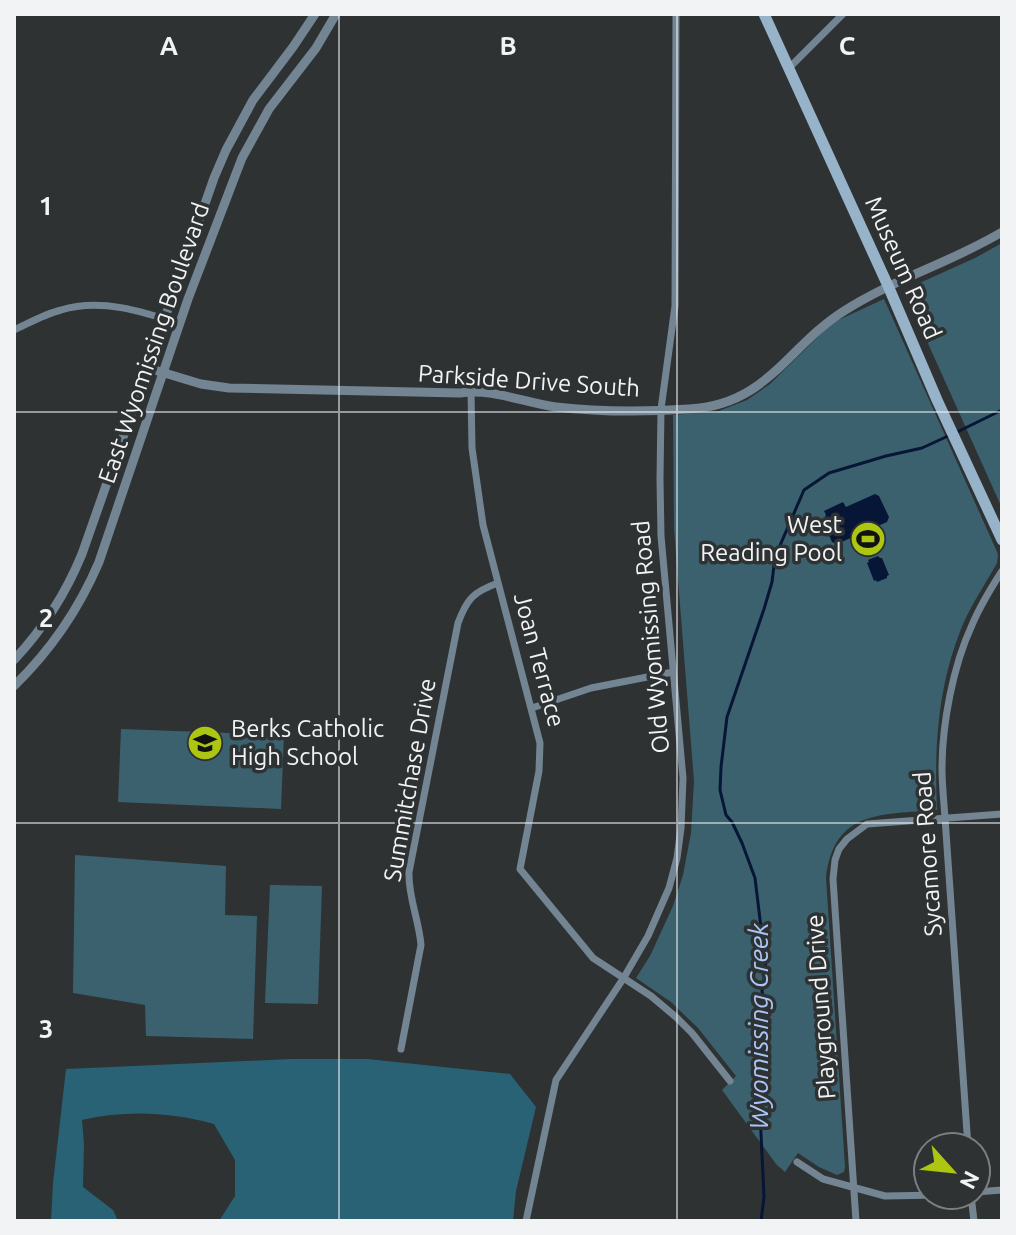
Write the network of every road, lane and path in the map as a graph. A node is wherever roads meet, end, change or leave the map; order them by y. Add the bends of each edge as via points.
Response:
1 (315, 14) edge
2 (336, 14) edge
3 (676, 14) edge
4 (764, 14) edge
5 (843, 14) edge
6 (788, 70) junction
7 (1002, 232) edge
8 (889, 288) junction
9 (165, 319) junction
10 (180, 324) junction
11 (14, 330) edge
12 (148, 368) junction
13 (163, 373) junction
14 (471, 391) junction
15 (661, 409) junction
16 (1002, 540) edge
17 (1002, 571) edge
18 (498, 583) junction
19 (62, 596) junction
20 (78, 606) junction
21 (14, 660) edge
22 (673, 672) junction
23 (14, 686) edge
24 (532, 708) junction
25 (1002, 814) edge
26 (945, 818) junction
27 (623, 979) junction
28 (401, 1049) dead end
29 (730, 1081) dead end
30 (967, 1131) edge
31 (797, 1162) dead end
32 (853, 1189) junction
33 (912, 1196) edge
34 (526, 1221) edge
35 (856, 1221) edge

1 - 9 street, East Wyomissing Boulevard via 253,100 226,150
2 - 10 street, East Wyomissing Boulevard via 269,109 242,158
3 - 15 street, Old Wyomissing Road via 675,306
4 - 6 main road, Museum Road
5 - 6 street
6 - 8 main road, Museum Road
7 - 8 street, Parkside Drive South
8 - 15 street, Parkside Drive South via 827,323 742,397 718,405
8 - 16 main road, Museum Road
9 - 10 street
9 - 11 street via 117,307 83,306
9 - 12 street, East Wyomissing Boulevard
10 - 13 street, East Wyomissing Boulevard
12 - 13 street, Parkside Drive South
12 - 19 street, East Wyomissing Boulevard
13 - 14 street, Parkside Drive South via 229,388
13 - 20 street, East Wyomissing Boulevard via 99,562
14 - 15 street, Parkside Drive South via 561,407
14 - 18 street, Joan Terrace via 476,482
15 - 22 street, Old Wyomissing Road via 661,536
17 - 26 street, Sycamore Road via 972,624 951,694 943,745
18 - 24 street, Joan Terrace
18 - 28 street, Summitchase Drive via 466,602 458,623 409,872 421,945
19 - 20 street
19 - 21 street, East Wyomissing Boulevard
20 - 23 street, East Wyomissing Boulevard
22 - 24 street via 591,688
22 - 27 street, Old Wyomissing Road via 683,778 679,844 662,906
24 - 27 street, Joan Terrace via 540,763 520,869 593,958
25 - 26 street, Playground Drive
26 - 30 street, Sycamore Road
26 - 32 street, Playground Drive via 867,824 839,849 833,871
27 - 29 street, Joan Terrace via 677,1018
27 - 34 street, Old Wyomissing Road via 556,1080
31 - 32 street via 823,1179
32 - 33 street
32 - 35 street, Playground Drive

